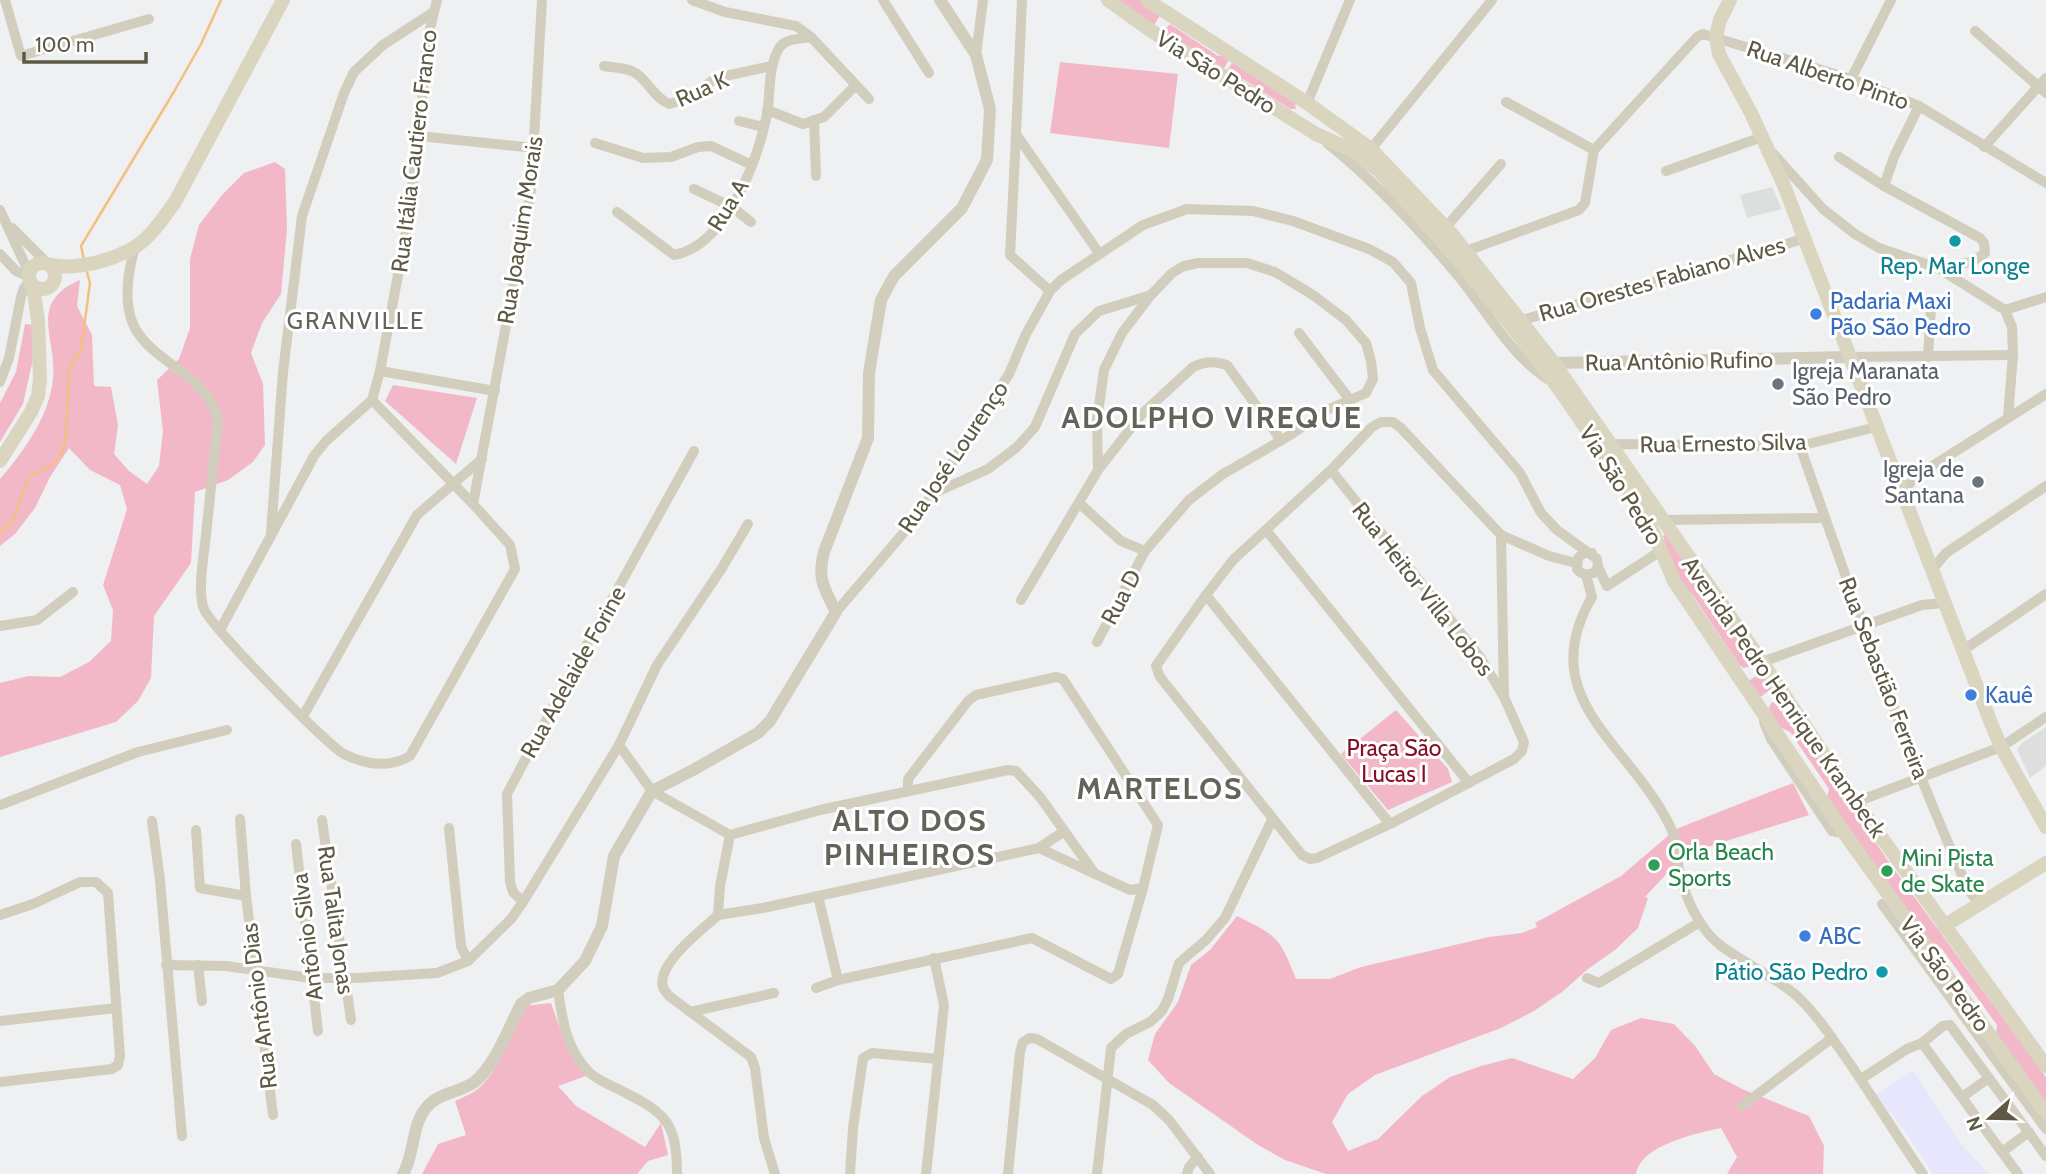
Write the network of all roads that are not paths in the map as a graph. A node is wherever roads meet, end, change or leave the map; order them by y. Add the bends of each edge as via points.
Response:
1 (5, 0) edge
2 (283, 0) edge
3 (437, 0) edge
4 (542, 0) edge
5 (692, 0) edge
6 (883, 0) edge
7 (940, 0) edge
8 (983, 0) edge
9 (1022, 0) edge
10 (1108, 0) edge
11 (1147, 0) edge
12 (1350, 0) edge
13 (1492, 0) edge
14 (1730, 0) edge
15 (1891, 0) edge
16 (432, 13) junction
17 (149, 19) dead end
18 (408, 27) junction
19 (1975, 31) dead end
20 (1716, 36) junction
21 (811, 37) junction
22 (1163, 38) junction
23 (427, 41) junction
24 (1223, 50) junction
25 (976, 55) junction
26 (604, 66) dead end
27 (772, 66) junction
28 (929, 73) dead end
29 (2046, 78) edge
30 (1851, 79) junction
31 (1236, 84) junction
32 (855, 86) junction
33 (2042, 90) edge
34 (869, 99) dead end
35 (1506, 102) dead end
36 (1307, 103) junction
37 (1919, 106) junction
38 (767, 110) junction
39 (814, 120) junction
40 (739, 121) dead end
41 (764, 127) junction
42 (1016, 134) junction
43 (419, 135) junction
44 (594, 142) dead end
45 (1765, 142) junction
46 (1984, 147) junction
47 (535, 148) junction
48 (1371, 149) junction
49 (1594, 150) junction
50 (1839, 157) dead end
51 (1501, 164) dead end
52 (752, 165) junction
53 (1666, 171) dead end
54 (816, 176) dead end
55 (2046, 183) edge
56 (1884, 186) junction
57 (694, 190) dead end
58 (732, 207) junction
59 (0, 210) edge
60 (617, 212) dead end
61 (751, 222) dead end
62 (6, 223) junction
63 (1446, 227) junction
64 (1803, 239) junction
65 (135, 247) junction
66 (1466, 251) junction
67 (1099, 253) junction
68 (0, 254) edge
69 (113, 256) junction
70 (49, 264) junction
71 (80, 266) junction
72 (1938, 268) junction
73 (128, 269) junction
74 (30, 279) junction
75 (52, 284) junction
76 (1050, 291) junction
77 (1151, 295) junction
78 (2046, 297) edge
79 (1931, 307) dead end
80 (2004, 310) junction
81 (1522, 320) junction
82 (38, 321) junction
83 (1299, 333) dead end
84 (2013, 355) junction
85 (1928, 357) junction
86 (1849, 358) junction
87 (1554, 363) junction
88 (380, 371) junction
89 (0, 382) edge
90 (495, 391) junction
91 (2046, 394) edge
92 (372, 400) junction
93 (1350, 400) junction
94 (2008, 417) junction
95 (1876, 427) junction
96 (1282, 440) junction
97 (1611, 444) junction
98 (1800, 446) junction
99 (694, 452) dead end
100 (482, 458) junction
101 (0, 461) edge
102 (1098, 470) junction
103 (1331, 470) junction
104 (1915, 477) junction
105 (1896, 478) junction
106 (452, 484) junction
107 (2046, 486) edge
108 (932, 494) junction
109 (1902, 494) junction
110 (1079, 503) junction
111 (473, 504) junction
112 (1825, 518) junction
113 (1662, 520) junction
114 (748, 524) dead end
115 (1266, 530) junction
116 (1501, 535) junction
117 (271, 536) junction
118 (1567, 536) junction
119 (1662, 550) junction
120 (1145, 551) junction
121 (1591, 553) junction
122 (1946, 553) junction
123 (1925, 554) junction
124 (1577, 561) junction
125 (1598, 567) junction
126 (1931, 570) junction
127 (1586, 575) junction
128 (1607, 586) junction
129 (73, 592) dead end
130 (2046, 594) edge
131 (1206, 595) junction
132 (1684, 595) junction
133 (1592, 597) junction
134 (1941, 597) junction
135 (1021, 600) dead end
136 (836, 612) junction
137 (1865, 625) junction
138 (0, 626) edge
139 (220, 630) junction
140 (1956, 635) junction
141 (1981, 636) junction
142 (1097, 642) dead end
143 (1962, 651) junction
144 (1762, 662) junction
145 (1784, 695) junction
146 (1504, 697) junction
147 (1762, 711) junction
148 (303, 716) junction
149 (2046, 717) edge
150 (227, 730) dead end
151 (619, 745) junction
152 (2001, 747) junction
153 (1921, 777) junction
154 (1469, 783) junction
155 (652, 790) junction
156 (908, 790) junction
157 (1856, 802) junction
158 (0, 805) edge
159 (240, 818) dead end
160 (322, 820) dead end
161 (1272, 820) junction
162 (152, 821) dead end
163 (1390, 824) junction
164 (2046, 827) edge
165 (449, 828) dead end
166 (196, 830) dead end
167 (1063, 832) junction
168 (730, 835) junction
169 (296, 844) dead end
170 (1038, 848) junction
171 (1078, 853) junction
172 (1068, 861) junction
173 (2046, 863) edge
174 (1095, 874) junction
175 (1143, 888) junction
176 (246, 896) junction
177 (818, 896) junction
178 (1983, 901) junction
179 (523, 902) junction
180 (1882, 904) dead end
181 (0, 915) edge
182 (718, 915) junction
183 (1700, 922) junction
184 (1944, 926) junction
185 (934, 958) junction
186 (468, 961) junction
187 (166, 965) junction
188 (198, 965) junction
189 (254, 969) junction
190 (311, 978) junction
191 (344, 978) junction
192 (1587, 978) dead end
193 (838, 980) junction
194 (816, 988) dead end
195 (558, 990) junction
196 (774, 993) dead end
197 (202, 1001) dead end
198 (116, 1008) junction
199 (690, 1012) junction
200 (351, 1020) dead end
201 (0, 1021) edge
202 (318, 1031) dead end
203 (1832, 1038) junction
204 (1922, 1042) junction
205 (938, 1059) junction
206 (2046, 1066) edge
207 (1989, 1078) junction
208 (1107, 1079) junction
209 (1861, 1079) junction
210 (0, 1082) edge
211 (1962, 1097) junction
212 (1742, 1106) dead end
213 (2046, 1113) edge
214 (272, 1115) dead end
215 (2046, 1129) edge
216 (2029, 1132) junction
217 (182, 1136) dead end
218 (2002, 1152) junction
219 (2046, 1156) edge
220 (1198, 1157) junction
221 (403, 1174) edge
222 (677, 1174) edge
223 (775, 1174) edge
224 (850, 1174) edge
225 (926, 1174) edge
226 (1008, 1174) edge
227 (1097, 1174) edge
228 (1187, 1174) edge
229 (1210, 1174) edge
230 (1923, 1174) edge
231 (2018, 1174) edge

1 - 17 street via 21,56
2 - 65 main road via 175,202
3 - 16 street, Rua Itália Cautiero Franco
4 - 47 street, Rua Joaquim Morais
5 - 21 street via 725,12 796,26
6 - 28 street
7 - 25 street
8 - 25 street
9 - 42 street
10 - 22 main road, Via São Pedro
11 - 24 main road, Avenida Pedro Henrique Krambeck
12 - 36 street
13 - 48 street
14 - 20 main road
15 - 30 street
16 - 18 street
16 - 23 street, Rua Itália Cautiero Franco
18 - 23 street
18 - 117 street via 354,72 302,216 283,372
19 - 33 street
20 - 30 street, Rua Alberto Pinto
20 - 45 main road via 1719,54
20 - 49 street via 1697,37
21 - 27 street via 787,40 778,48
21 - 32 street
22 - 24 main road via 1162,23 1170,22
22 - 31 main road, Via São Pedro
23 - 43 street, Rua Itália Cautiero Franco
24 - 36 main road, Avenida Pedro Henrique Krambeck
25 - 136 street via 990,109 987,160 962,208 894,276 881,300 869,373 868,438 820,569
26 - 27 street, Rua K via 637,74 658,99 669,104 688,99 716,78
27 - 38 street, Rua A
29 - 33 street
30 - 37 street, Rua Alberto Pinto
31 - 36 main road via 1243,83 1292,113 1300,112
31 - 119 main road, Via São Pedro via 1316,134 1352,150 1379,171 1457,258 1555,384 1647,518
32 - 34 street
32 - 39 street via 824,117
33 - 46 street
35 - 49 street
36 - 48 main road, Avenida Pedro Henrique Krambeck
37 - 46 street, Rua Alberto Pinto
37 - 56 street
38 - 39 street via 803,124
38 - 41 street, Rua A
39 - 54 street
40 - 41 street
41 - 52 street, Rua A
42 - 67 street
42 - 76 street via 1010,255
43 - 47 street
43 - 88 street, Rua Itália Cautiero Franco
44 - 52 street via 643,158 671,157 711,146
45 - 53 street
45 - 64 main road
45 - 72 street via 1823,209 1855,234 1879,248
46 - 55 street, Rua Alberto Pinto
47 - 90 street, Rua Joaquim Morais
48 - 63 main road, Avenida Pedro Henrique Krambeck
49 - 66 street via 1586,203 1579,210
50 - 56 street
51 - 63 street
52 - 58 street, Rua A
56 - 72 street via 1984,243 1981,258
57 - 58 street
58 - 60 street, Rua A via 707,238 674,255
58 - 61 street
59 - 62 street
62 - 70 street
62 - 74 street
63 - 66 main road, Avenida Pedro Henrique Krambeck
64 - 81 street, Rua Orestes Fabiano Alves
64 - 86 main road
65 - 69 main road
65 - 73 street
66 - 81 main road, Avenida Pedro Henrique Krambeck
67 - 76 street, Rua José Lourenço
67 - 118 street, Rua José Lourenço via 1161,217 1207,208 1253,211 1293,221 1393,262 1411,283 1433,370 1520,474 1541,513
68 - 74 street
69 - 71 main road
69 - 73 street
70 - 71 main road
70 - 74 main road via 38,263
70 - 75 main road via 55,272
71 - 75 main road
72 - 80 street
73 - 139 street via 129,307 141,337 202,389 213,402 218,419 201,579 203,609
74 - 75 main road via 41,289
74 - 82 main road
74 - 89 street via 21,297
75 - 82 main road
76 - 108 street, Rua José Lourenço via 1009,374
77 - 93 street via 1172,273 1198,263 1247,263 1275,272 1346,320 1366,343 1373,379 1366,393
77 - 102 street via 1122,333 1104,370 1097,420
77 - 108 street via 1099,311 1075,334 1035,427 1017,447 988,469
78 - 80 street
79 - 85 street
80 - 84 street via 2012,327
81 - 87 main road, Avenida Pedro Henrique Krambeck
82 - 101 main road via 38,396
83 - 93 street
84 - 85 street, Rua Antônio Rufino
84 - 94 street
85 - 86 street, Rua Antônio Rufino
86 - 87 street, Rua Antônio Rufino
86 - 95 main road
87 - 97 main road, Avenida Pedro Henrique Krambeck
88 - 90 street
88 - 92 street, Rua Itália Cautiero Franco
90 - 100 street, Rua Joaquim Morais
91 - 94 street
92 - 106 street
92 - 117 street via 314,456
93 - 96 street
94 - 104 street
95 - 98 street, Rua Ernesto Silva
95 - 105 main road
96 - 102 street via 1227,365 1203,362 1142,414
96 - 120 street via 1189,500
97 - 98 street, Rua Ernesto Silva
97 - 113 main road, Avenida Pedro Henrique Krambeck
98 - 112 street, Rua Sebastião Ferreira
99 - 179 street, Rua Adelaide Forine via 507,794 510,882
100 - 106 street
100 - 111 street, Rua Joaquim Morais
102 - 110 street
103 - 115 street
103 - 116 street via 1372,428 1393,422
103 - 146 street, Rua Heitor Villa Lobos via 1480,657
104 - 105 street
104 - 109 street
105 - 109 main road
106 - 111 street
106 - 148 street via 411,524
107 - 122 street
108 - 136 street, Rua José Lourenço
109 - 123 main road
110 - 120 street, Rua D via 1121,541
110 - 135 street
111 - 148 street via 509,545 515,569 410,756 381,764 343,754
112 - 113 street
112 - 137 street, Rua Sebastião Ferreira
113 - 144 main road, Avenida Pedro Henrique Krambeck
114 - 151 street via 657,665
115 - 131 street via 1233,560
115 - 154 street
116 - 124 street via 1549,556
116 - 146 street
117 - 139 street
118 - 121 street, Rua José Lourenço
118 - 124 street, Rua José Lourenço
119 - 128 street
119 - 132 main road, Via São Pedro
120 - 142 street, Rua D
121 - 124 street
121 - 125 street
122 - 123 street
122 - 126 street
123 - 126 main road
124 - 127 street
125 - 127 street
125 - 128 street
126 - 134 main road
127 - 133 street
128 - 133 street
129 - 138 street via 37,620
130 - 141 street
131 - 161 street via 1156,666 1157,671
131 - 163 street
132 - 144 main road via 1740,669 1749,672
132 - 147 main road, Via São Pedro
133 - 183 street via 1580,619 1573,675 1583,704 1671,826 1679,870
134 - 137 street
134 - 140 main road
136 - 155 street, Rua José Lourenço via 770,721 758,733
137 - 144 street
137 - 153 street, Rua Sebastião Ferreira
139 - 148 street
140 - 141 street
140 - 143 main road
141 - 143 street
143 - 152 main road
144 - 145 main road, Avenida Pedro Henrique Krambeck
145 - 147 main road via 1771,696
145 - 157 main road, Avenida Pedro Henrique Krambeck
146 - 154 street, Rua Heitor Villa Lobos via 1524,742 1522,751
147 - 213 main road, Via São Pedro
149 - 152 street
150 - 158 street via 138,752
151 - 155 street
151 - 179 street
152 - 153 street
152 - 164 main road
153 - 157 street
153 - 178 street, Rua Sebastião Ferreira via 1968,889
154 - 163 street
155 - 168 street
155 - 195 street via 614,856 595,941 585,961
156 - 167 street via 1016,771
156 - 168 street
156 - 175 street via 908,779 976,695 1060,677 1157,820
157 - 184 main road, Avenida Pedro Henrique Krambeck
159 - 176 street, Rua Antônio Dias
160 - 191 street, Rua Talita Jonas
161 - 163 street via 1310,859
161 - 208 street via 1225,918 1179,963 1162,1011 1111,1048
162 - 187 street
165 - 186 street via 461,946
166 - 176 street, Rua Antônio Dias via 200,888
167 - 170 street
167 - 171 street
168 - 182 street
169 - 190 street, Antônio Silva
170 - 172 street
170 - 177 street
171 - 172 street
171 - 174 street
172 - 174 street
173 - 178 main road
174 - 175 street via 1130,890
175 - 185 street via 1118,974 1111,979 1032,938
176 - 189 street, Rua Antônio Dias
177 - 182 street
177 - 193 street
178 - 184 main road
179 - 186 street
180 - 215 street
181 - 198 street via 80,882 96,882 108,893
182 - 199 street via 671,960 663,977 669,996
183 - 192 street via 1599,982
183 - 203 street via 1710,936 1796,995
184 - 206 main road, Avenida Pedro Henrique Krambeck
185 - 193 street
185 - 205 street via 944,1005
186 - 191 street via 437,973
187 - 188 street
187 - 217 street
188 - 189 street
188 - 197 street
189 - 190 street
189 - 214 street, Rua Antônio Dias
190 - 191 street
190 - 202 street, Antônio Silva
191 - 200 street, Rua Talita Jonas
193 - 194 street
195 - 221 street via 524,1000 482,1076 428,1105 419,1119
195 - 222 street via 572,1050 593,1076 665,1118 674,1138
196 - 199 street
198 - 201 street
198 - 210 street via 118,1065
199 - 223 street via 751,1057 764,1138
203 - 209 street
203 - 212 street
204 - 207 street via 1950,1025
204 - 209 street
204 - 211 street
205 - 224 street via 872,1053 863,1058
205 - 225 street
207 - 211 street
207 - 216 street
208 - 220 street via 1153,1105
208 - 226 street via 1037,1039 1023,1042
208 - 227 street
209 - 230 street
211 - 218 street
216 - 218 street
216 - 219 street
218 - 231 street
220 - 228 street
220 - 229 street

